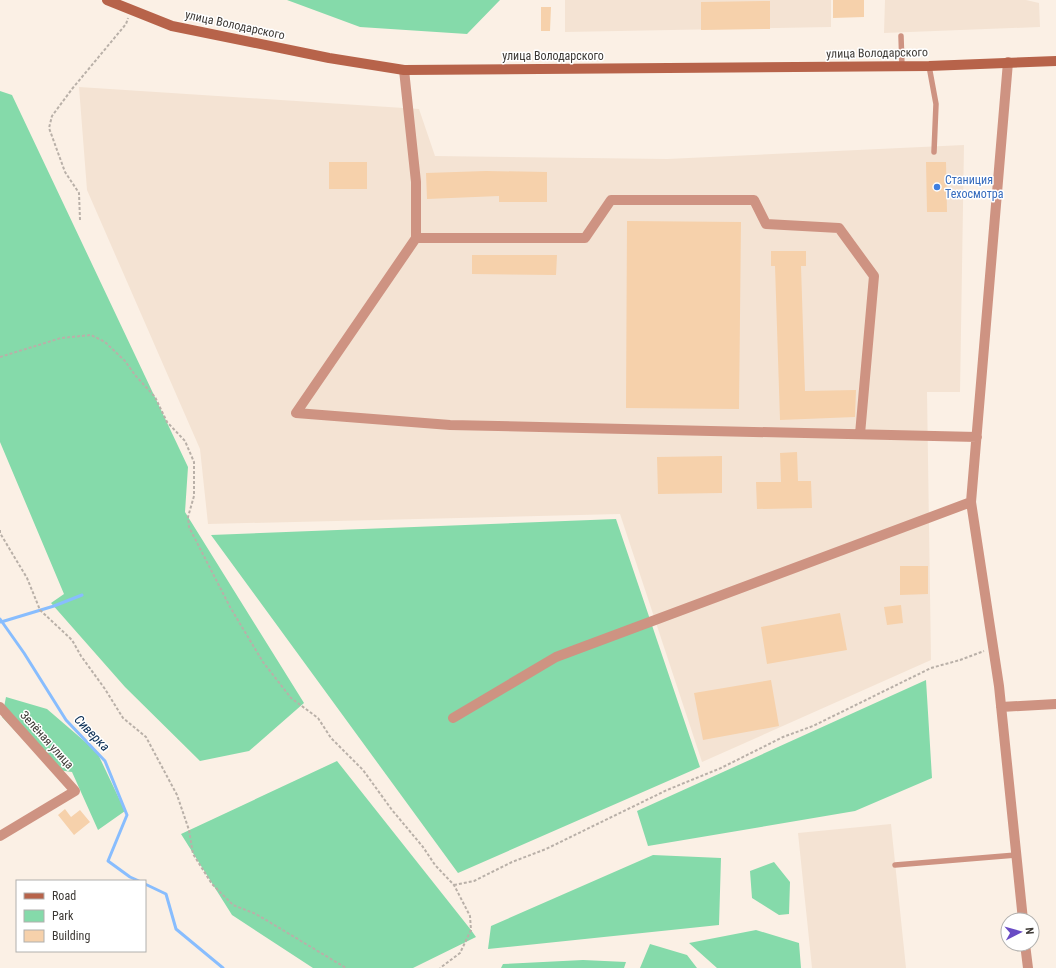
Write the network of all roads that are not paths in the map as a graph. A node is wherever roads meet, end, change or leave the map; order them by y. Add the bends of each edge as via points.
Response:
1 (107, 0) edge
2 (901, 36) dead end
3 (1056, 61) edge
4 (1008, 62) junction
5 (902, 66) junction
6 (929, 66) junction
7 (404, 70) junction
8 (934, 152) dead end
9 (416, 238) junction
10 (860, 434) junction
11 (977, 437) junction
12 (971, 502) junction
13 (1056, 704) edge
14 (1001, 706) junction
15 (0, 707) edge
16 (453, 718) dead end
17 (0, 836) edge
18 (1016, 855) junction
19 (895, 865) dead end
20 (1022, 912) edge
21 (1027, 952) edge
22 (1028, 968) edge

1 - 7 main road, улица Володарского via 172,26 329,58
2 - 5 lane
3 - 4 main road, улица Володарского
4 - 6 main road, улица Володарского
4 - 11 street
5 - 6 main road, улица Володарского
5 - 7 main road, улица Володарского
6 - 8 lane via 936,104
7 - 9 street via 416,182
9 - 10 street via 585,238 611,200 754,200 766,224 839,228 874,276
9 - 10 street via 296,412 450,425
10 - 11 street
11 - 12 street
12 - 14 street
12 - 16 street via 556,657
13 - 14 street
14 - 18 street
15 - 17 street, Зелёная улица via 75,791
18 - 19 lane
18 - 20 street
21 - 22 street

